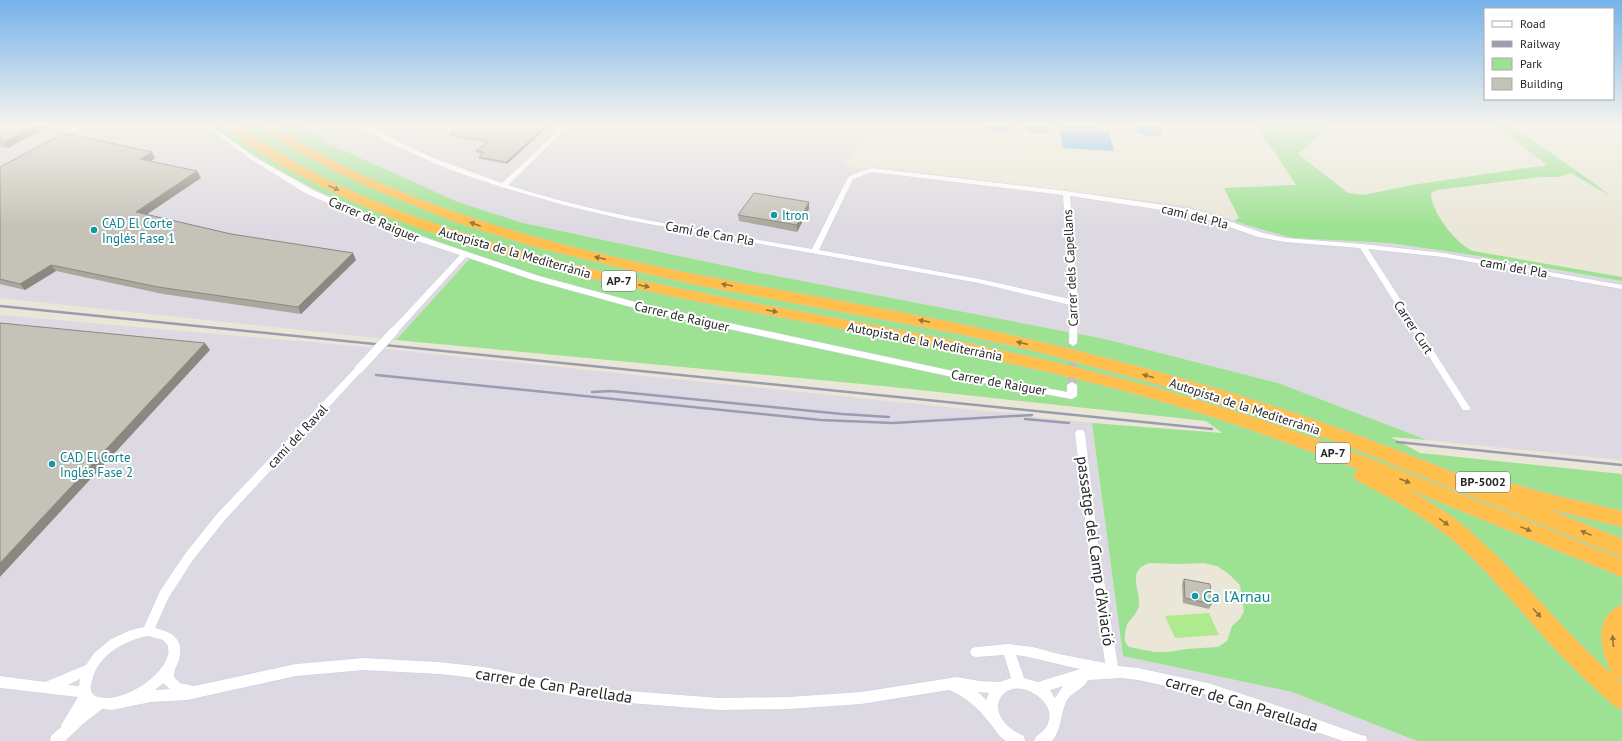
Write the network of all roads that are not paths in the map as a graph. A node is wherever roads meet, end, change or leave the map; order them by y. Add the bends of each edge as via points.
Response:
1 (253, 159) edge
2 (281, 159) edge
3 (317, 159) edge
4 (433, 159) edge
5 (532, 159) edge
6 (503, 186) junction
7 (1066, 193) junction
8 (1362, 246) junction
9 (814, 252) junction
10 (465, 254) junction
11 (1622, 287) edge
12 (1074, 303) junction
13 (1073, 343) tunnel mouth
14 (1035, 363) junction
15 (1072, 385) tunnel mouth
16 (1466, 408) dead end
17 (1080, 433) dead end
18 (1347, 439) junction
19 (1622, 518) edge
20 (1622, 548) edge
21 (1622, 568) edge
22 (1622, 615) edge
23 (148, 631) junction
24 (1008, 649) junction
25 (976, 652) dead end
26 (168, 669) junction
27 (1622, 669) edge
28 (88, 670) junction
29 (1116, 671) junction
30 (1099, 674) junction
31 (0, 682) edge
32 (1018, 682) junction
33 (942, 685) junction
34 (42, 688) junction
35 (1000, 688) junction
36 (1039, 688) junction
37 (216, 689) junction
38 (86, 693) junction
39 (1622, 698) edge
40 (129, 700) junction
41 (100, 704) junction
42 (1056, 715) junction
43 (996, 724) junction
44 (1015, 740) edge
45 (56, 741) edge
46 (1040, 741) edge
47 (1361, 741) edge

1 - 10 street, Carrer de Raiguer via 308,191 399,232
2 -> 14 highway, Autopista de la Mediterrània / AP-7 via 329,185 400,216 486,246 585,273
18 -> 3 highway, Autopista de la Mediterrània / AP-7 via 1185,386 1035,346 962,329 672,275 550,246 415,202
4 - 6 street, Camí de Can Pla
5 - 6 street
6 - 9 street, Camí de Can Pla via 612,215
7 - 8 street, camí del Pla via 1197,214 1275,238
7 - 9 street, camí del Pla via 872,170 863,172 850,178
7 - 12 street, Carrer dels Capellans
8 - 11 street, camí del Pla via 1444,255
8 - 16 street, Carrer Curt
9 - 12 street, Camí de Can Pla via 979,281
10 - 15 street, Carrer de Raiguer via 536,278 649,309 962,376 1072,396
10 - 23 street, camí del Raval, bridge via 220,518 164,594
12 - 13 street, Carrer dels Capellans
14 -> 21 highway, Autopista de la Mediterrània / AP-7 via 1170,397 1244,420 1398,478
14 -> 39 highway via 1243,427 1337,463 1385,486 1424,509 1462,537 1498,571 1582,662
17 - 29 street, passatge del Camp d'Aviació via 1093,543
18 - 19 highway, BP-5002 via 1549,502
20 -> 18 highway, Autopista de la Mediterrània / AP-7
27 -> 22 highway via 1612,639 1615,623
23 - 26 street via 160,632 169,637 174,645 174,656
23 - 28 street via 120,639 107,648
24 - 25 street, carrer de Can Parellada
24 - 29 street, carrer de Can Parellada via 1033,652
24 - 32 street
26 - 37 street, carrer de Can Parellada via 168,679 177,688 190,691
26 - 40 street via 145,692
28 - 34 street via 58,684
28 - 38 street via 84,682
29 - 30 street, carrer de Can Parellada
29 - 47 street, carrer de Can Parellada via 1208,689
30 - 36 street, carrer de Can Parellada via 1081,675
30 - 42 street, carrer de Can Parellada via 1072,685 1063,694
31 - 34 street
32 - 35 street
32 - 36 street
33 - 35 street, carrer de Can Parellada via 958,683
33 - 37 street, carrer de Can Parellada via 861,698 719,704 591,694 476,672 432,667 364,664 296,670
33 - 43 street, carrer de Can Parellada via 962,689 974,696
34 - 38 street
35 - 43 street via 994,695 992,704
36 - 42 street via 1053,705
37 - 40 street, carrer de Can Parellada
38 - 41 street via 90,699
38 - 45 street
40 - 41 street
41 - 45 street via 79,718
42 - 46 street, carrer de Can Parellada via 1051,734
43 - 44 street, carrer de Can Parellada

